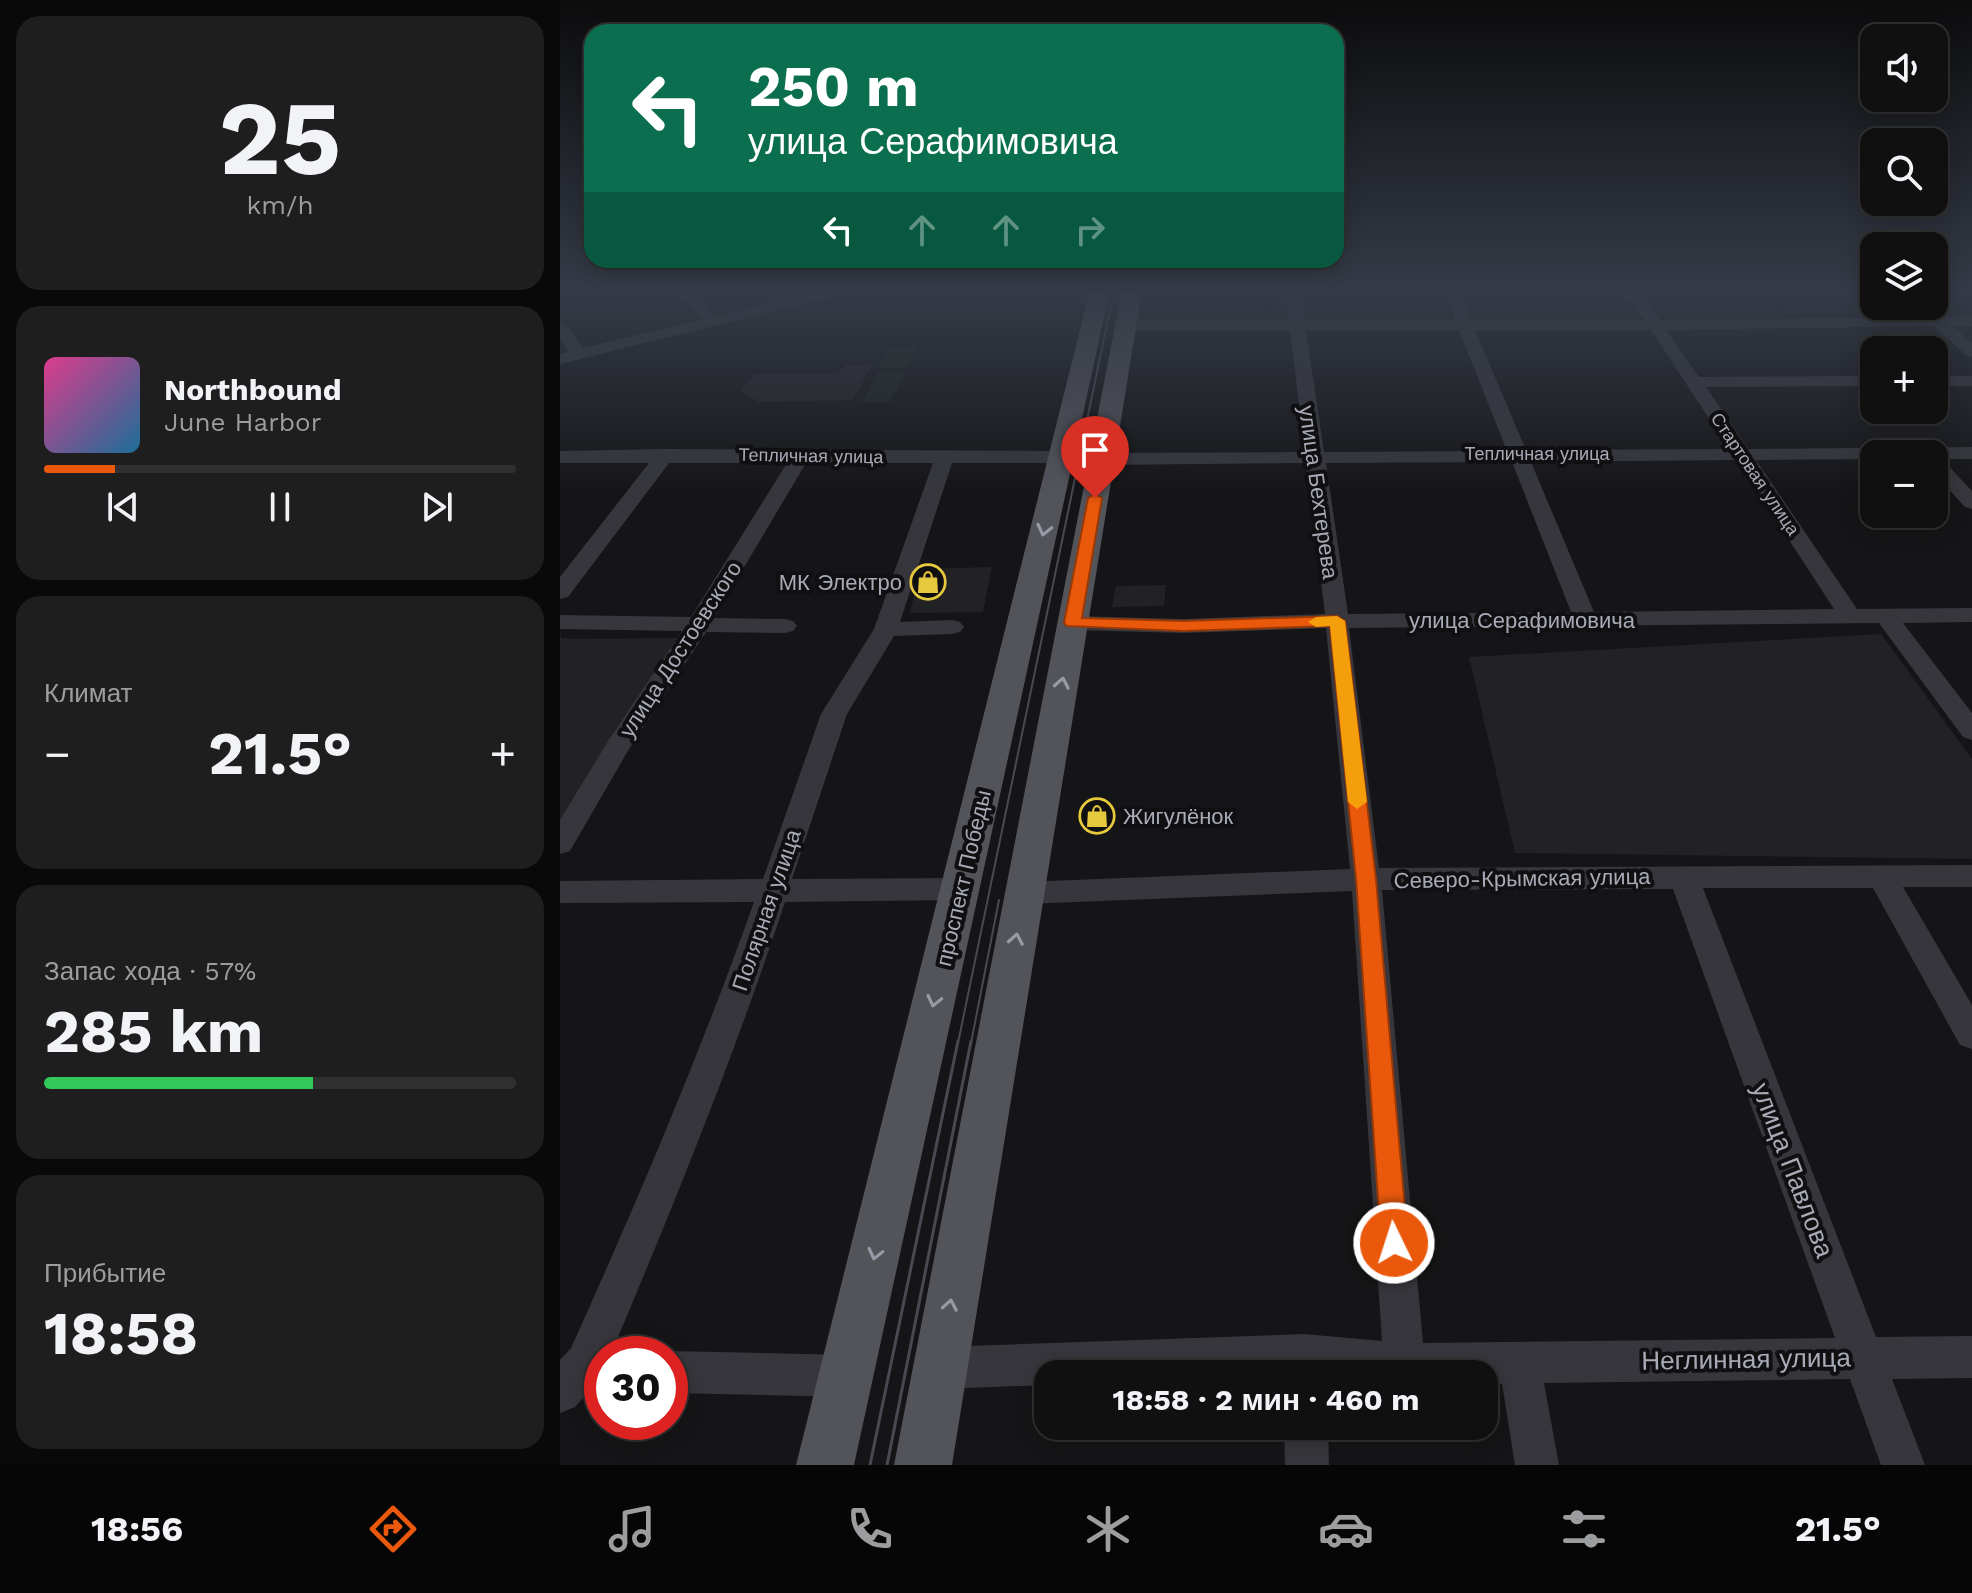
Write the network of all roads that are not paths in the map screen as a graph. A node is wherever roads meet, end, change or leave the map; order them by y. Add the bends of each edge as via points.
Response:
1 (1084, 358) edge
2 (1120, 358) edge
3 (1301, 358) edge
4 (1479, 358) edge
5 (1677, 358) edge
6 (1860, 381) edge
7 (1948, 381) edge
8 (1972, 381) edge
9 (1694, 382) junction
10 (1741, 453) junction
11 (1972, 453) edge
12 (1519, 454) junction
13 (1860, 454) edge
14 (1948, 454) edge
15 (665, 455) junction
16 (801, 455) junction
17 (560, 457) edge
18 (1061, 457) junction
19 (1313, 457) junction
20 (944, 458) junction
21 (1102, 459) junction
22 (1948, 477) edge
23 (1972, 503) edge
24 (560, 592) edge
25 (1972, 615) edge
26 (1851, 617) junction
27 (1887, 617) junction
28 (1337, 621) junction
29 (1586, 621) junction
30 (560, 622) edge
31 (1073, 623) junction
32 (699, 624) junction
33 (785, 626) dead end
34 (952, 627) dead end
35 (886, 629) junction
36 (1972, 731) edge
37 (560, 844) edge
38 (1683, 876) junction
39 (1972, 876) edge
40 (1882, 877) junction
41 (1366, 879) junction
42 (960, 889) junction
43 (773, 890) junction
44 (560, 892) edge
45 (1024, 893) junction
46 (1972, 1035) edge
47 (1863, 1357) junction
48 (1972, 1357) edge
49 (1404, 1360) edge
50 (1498, 1362) edge
51 (1519, 1362) junction
52 (1034, 1367) edge
53 (939, 1368) junction
54 (688, 1372) edge
55 (583, 1374) edge
56 (847, 1376) junction
57 (1306, 1440) edge
58 (825, 1465) edge
59 (923, 1465) edge
60 (1307, 1465) edge
61 (1537, 1465) edge
62 (1903, 1465) edge

1 - 18 main road, проспект Победы
2 - 21 main road
3 - 19 street, улица Бехтерева
4 - 12 street
5 - 9 street, Стартовая улица
6 - 9 street
7 - 8 street
9 - 10 street, Стартовая улица
10 - 12 street, Тепличная улица
10 - 13 street, Тепличная улица
10 - 26 street, Стартовая улица
11 - 14 street, Тепличная улица
12 - 19 street, Тепличная улица
12 - 29 street
15 - 16 street, Тепличная улица
15 - 17 street, Тепличная улица
15 - 24 street
16 - 20 street, Тепличная улица
16 - 32 street, улица Достоевского
18 - 20 street, Тепличная улица
18 -> 42 main road, проспект Победы
19 - 21 street, Тепличная улица
19 - 28 street, улица Бехтерева
20 - 35 street, Полярная улица
21 - 31 main road
22 - 23 street
25 - 27 street, улица Серафимовича
26 - 27 street, улица Серафимовича
26 - 29 street, улица Серафимовича
27 - 36 street
28 - 29 street, улица Серафимовича
28 - 31 street, улица Серафимовича
28 - 41 street, улица Бехтерева
30 - 32 street
45 -> 31 main road
32 - 33 street
32 - 37 street, улица Достоевского
34 - 35 street
35 - 43 street, Полярная улица via 834,714
38 - 40 street, Северо-Крымская улица
38 - 41 street, Северо-Крымская улица
38 - 47 street, улица Павлова
39 - 40 street, Северо-Крымская улица
40 - 46 street
41 - 45 street, Северо-Крымская улица
41 - 49 street, улица Бехтерева
42 - 43 street
42 -> 56 main road, проспект Победы
43 - 44 street
43 - 55 street, Полярная улица via 733,1006
53 -> 45 main road
47 - 48 street, Неглинная улица
47 - 51 street, Неглинная улица
47 - 62 street, улица Павлова
50 - 51 street, Неглинная улица
51 - 61 street
52 - 53 street, Неглинная улица
53 - 59 main road
54 - 56 street
56 - 58 main road, проспект Победы
57 - 60 street

